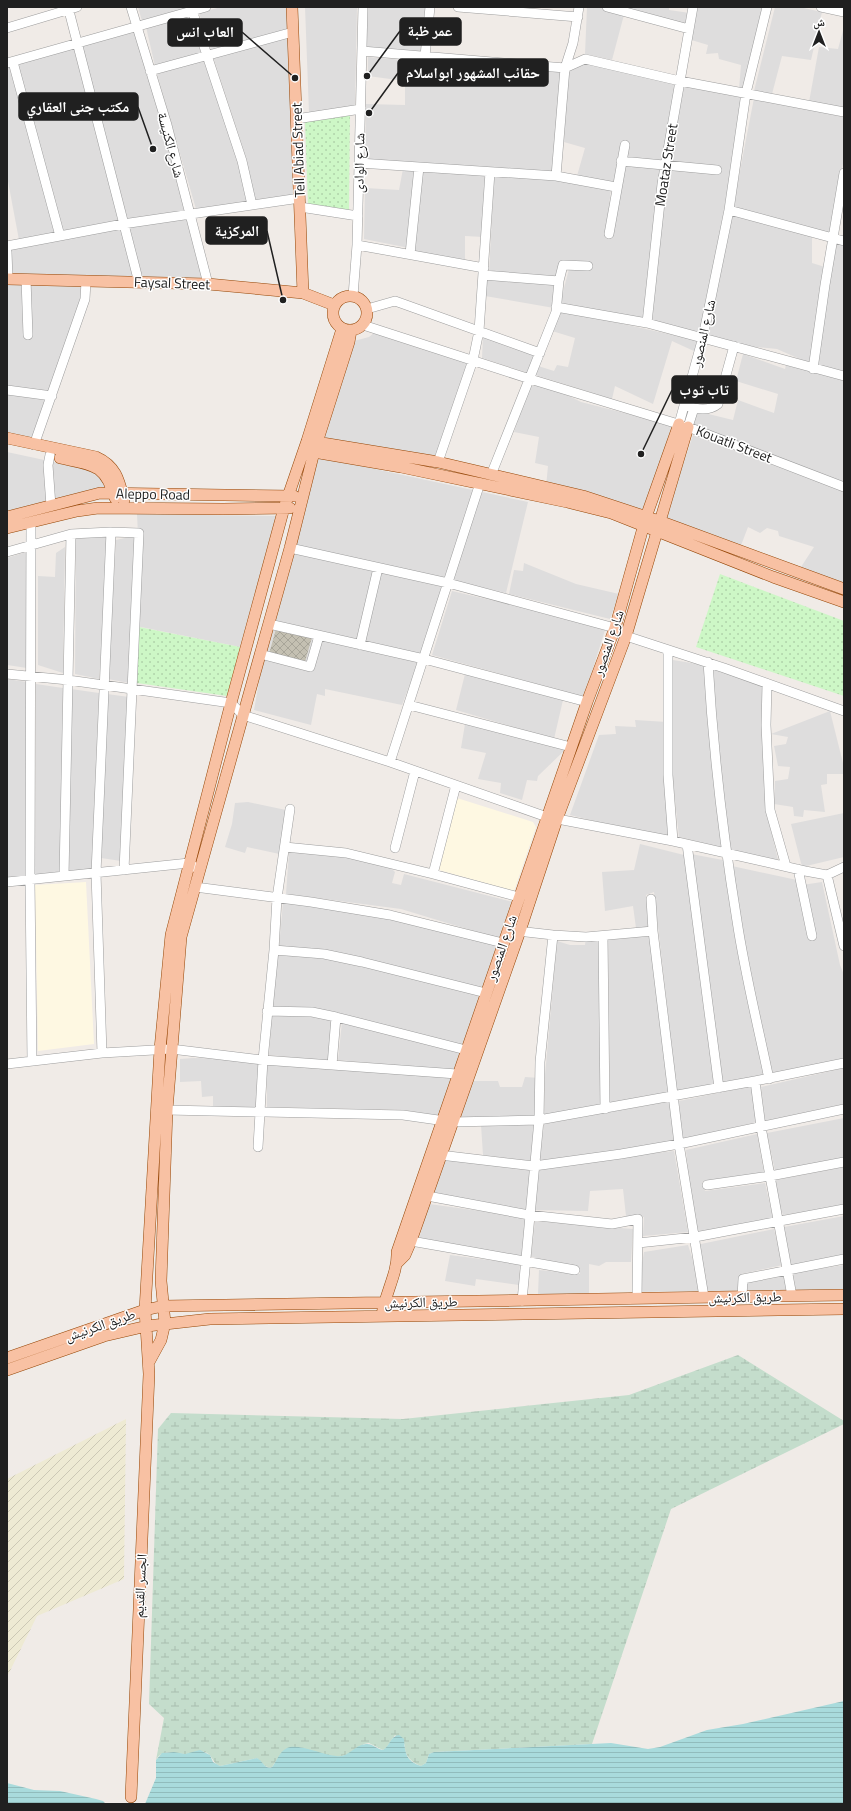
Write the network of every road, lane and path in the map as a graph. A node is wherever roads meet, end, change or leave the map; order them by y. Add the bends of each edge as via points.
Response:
1 (131, 7) edge
2 (206, 7) edge
3 (292, 7) edge
4 (363, 7) edge
5 (430, 7) edge
6 (458, 7) edge
7 (579, 7) edge
8 (607, 7) edge
9 (694, 7) edge
10 (767, 7) edge
11 (821, 7) edge
12 (72, 8) edge
13 (191, 9) edge
14 (515, 10) edge
15 (844, 12) edge
16 (578, 17) junction
17 (136, 26) junction
18 (7, 28) edge
19 (690, 29) junction
20 (293, 32) junction
21 (78, 42) junction
22 (362, 51) junction
23 (206, 55) junction
24 (425, 56) junction
25 (10, 62) edge
26 (565, 68) junction
27 (150, 71) junction
28 (680, 81) junction
29 (746, 93) junction
30 (361, 109) junction
31 (844, 112) edge
32 (296, 119) junction
33 (625, 145) dead end
34 (621, 161) junction
35 (360, 164) junction
36 (665, 166) junction
37 (419, 167) junction
38 (717, 170) dead end
39 (490, 172) junction
40 (844, 173) edge
41 (556, 176) junction
42 (616, 186) junction
43 (300, 203) junction
44 (252, 205) junction
45 (729, 210) junction
46 (190, 214) junction
47 (358, 216) junction
48 (123, 224) junction
49 (609, 234) dead end
50 (60, 236) junction
51 (833, 239) junction
52 (844, 241) edge
53 (358, 245) junction
54 (7, 246) edge
55 (7, 252) edge
56 (410, 254) junction
57 (588, 266) dead end
58 (484, 272) junction
59 (8, 279) edge
60 (26, 279) junction
61 (86, 281) junction
62 (559, 281) junction
63 (137, 282) junction
64 (208, 284) junction
65 (303, 294) junction
66 (353, 296) junction
67 (334, 304) junction
68 (556, 307) junction
69 (367, 309) junction
70 (647, 323) junction
71 (363, 325) junction
72 (347, 330) junction
73 (479, 331) junction
74 (28, 335) dead end
75 (703, 337) junction
76 (734, 346) junction
77 (540, 353) junction
78 (474, 360) junction
79 (813, 368) junction
80 (844, 376) edge
81 (530, 379) junction
82 (7, 390) edge
83 (52, 396) junction
84 (689, 407) junction
85 (683, 426) junction
86 (7, 438) edge
87 (7, 445) edge
88 (34, 445) junction
89 (311, 447) junction
90 (50, 455) junction
91 (438, 462) junction
92 (491, 475) junction
93 (480, 484) junction
94 (844, 487) edge
95 (118, 493) junction
96 (288, 496) junction
97 (302, 497) junction
98 (51, 506) junction
99 (122, 508) junction
100 (284, 508) junction
101 (300, 508) junction
102 (7, 516) edge
103 (31, 522) junction
104 (645, 522) junction
105 (658, 526) junction
106 (7, 528) edge
107 (111, 532) junction
108 (71, 534) junction
109 (31, 545) junction
110 (290, 548) junction
111 (7, 552) edge
112 (378, 568) junction
113 (448, 583) junction
114 (844, 589) edge
115 (844, 602) edge
116 (269, 624) junction
117 (615, 628) junction
118 (319, 636) junction
119 (626, 636) junction
120 (360, 645) junction
121 (668, 651) junction
122 (260, 654) junction
123 (424, 659) junction
124 (708, 662) junction
125 (7, 674) edge
126 (31, 676) junction
127 (68, 680) junction
128 (767, 684) junction
129 (103, 685) junction
130 (133, 689) junction
131 (586, 702) junction
132 (231, 703) junction
133 (409, 705) junction
134 (844, 711) edge
135 (243, 715) junction
136 (571, 747) junction
137 (390, 762) junction
138 (415, 771) junction
139 (456, 785) junction
140 (290, 809) dead end
141 (552, 818) junction
142 (674, 841) junction
143 (686, 844) junction
144 (285, 847) junction
145 (395, 848) dead end
146 (726, 853) junction
147 (189, 863) junction
148 (786, 866) junction
149 (844, 867) edge
150 (798, 869) junction
151 (124, 870) junction
152 (200, 870) junction
153 (96, 873) junction
154 (433, 874) junction
155 (827, 875) junction
156 (64, 876) junction
157 (30, 880) junction
158 (7, 882) edge
159 (195, 887) junction
160 (519, 897) junction
161 (277, 898) junction
162 (651, 898) dead end
163 (508, 930) junction
164 (520, 931) junction
165 (653, 931) junction
166 (553, 935) junction
167 (603, 936) junction
168 (812, 936) dead end
169 (503, 943) junction
170 (844, 946) edge
171 (274, 950) junction
172 (486, 993) junction
173 (267, 1011) junction
174 (336, 1017) junction
175 (165, 1049) junction
176 (466, 1050) junction
177 (102, 1053) junction
178 (262, 1060) junction
179 (32, 1061) junction
180 (844, 1063) edge
181 (7, 1064) edge
182 (332, 1065) junction
183 (457, 1074) junction
184 (769, 1079) junction
185 (755, 1081) junction
186 (719, 1088) junction
187 (674, 1096) junction
188 (605, 1109) junction
189 (844, 1109) edge
190 (167, 1110) junction
191 (260, 1112) junction
192 (539, 1120) junction
193 (447, 1121) junction
194 (761, 1127) junction
195 (679, 1144) junction
196 (258, 1147) dead end
197 (440, 1155) junction
198 (844, 1162) edge
199 (534, 1166) junction
200 (770, 1176) junction
201 (707, 1185) dead end
202 (421, 1195) junction
203 (844, 1209) edge
204 (529, 1215) junction
205 (779, 1222) junction
206 (695, 1237) junction
207 (411, 1241) junction
208 (638, 1243) junction
209 (844, 1259) edge
210 (525, 1262) junction
211 (397, 1263) junction
212 (575, 1270) dead end
213 (787, 1270) junction
214 (844, 1295) edge
215 (792, 1296) junction
216 (704, 1297) junction
217 (742, 1297) junction
218 (637, 1298) junction
219 (522, 1301) junction
220 (384, 1303) junction
221 (322, 1304) junction
222 (163, 1306) junction
223 (844, 1309) edge
224 (146, 1310) junction
225 (382, 1315) junction
226 (320, 1316) junction
227 (165, 1323) junction
228 (147, 1326) junction
229 (7, 1358) edge
230 (149, 1363) junction
231 (7, 1370) edge
232 (131, 1797) dead end

1 - 17 street, شارع الكنيسة
2 - 13 street
3 - 20 main road, Tell Abiad Street
4 - 22 street, شارع الوادى
5 - 24 street
6 - 14 street
7 - 16 street
8 - 19 street
9 - 19 street, Moataz Street
10 - 29 street, شارع المنصور
11 - 15 street
12 - 18 street
12 - 21 street
13 - 17 street
13 - 23 street
14 - 16 street
16 - 26 street
17 - 21 street
17 - 27 street, شارع الكنيسة
19 - 28 street, Moataz Street
20 - 23 street
20 - 32 main road, Tell Abiad Street
21 - 25 street
21 - 48 street
22 - 24 street
22 - 30 street, شارع الوادى
23 - 27 street
23 - 44 street via 242,161
24 - 26 street
25 - 50 street
26 - 28 street via 585,59
26 - 41 street
27 - 46 street, شارع الكنيسة
28 - 29 street
28 - 36 street, Moataz Street
29 - 31 street
29 - 45 street, شارع المنصور
30 - 32 street
30 - 35 street, شارع الوادى
32 - 43 main road, Tell Abiad Street
33 - 34 street
34 - 36 street
34 - 42 street
35 - 37 street
35 - 47 street, شارع الوادى
36 - 38 street
36 - 70 street, Moataz Street
37 - 39 street
37 - 56 street
39 - 41 street
39 - 58 street
40 - 51 street
41 - 42 street
42 - 49 street
43 - 44 street
43 - 47 street
43 - 65 main road, Tell Abiad Street
44 - 46 street
45 - 51 street
45 - 75 street, شارع المنصور
46 - 48 street
46 - 64 street, شارع الكنيسة
47 - 53 street, شارع الوادى
48 - 50 street
48 - 63 street
50 - 54 street
51 - 52 street
51 - 79 street
53 - 56 street
53 - 66 street, شارع الوادى
55 - 59 street
56 - 58 street
57 - 62 street via 563,265
58 - 62 street
58 - 73 street
59 - 60 main road, Faysal Street
60 - 61 main road, Faysal Street
60 - 74 street
61 - 63 main road, Faysal Street
61 - 83 street via 85,299
62 - 68 street
63 - 64 main road, Faysal Street
64 - 65 main road, Faysal Street
65 - 67 main road, Faysal Street
66 - 67 main road via 345,296
66 - 69 main road via 359,298
67 - 72 main road via 333,318 337,325
68 - 70 street
68 - 77 street
69 - 71 main road via 367,320
69 - 73 street via 395,301
70 - 75 street
71 - 72 main road via 358,329
71 - 78 street, Kouatli Street
72 - 89 main road via 349,342
73 - 77 street
73 - 78 street
75 - 76 street
75 - 84 street, شارع المنصور
76 - 79 street
76 - 84 street via 720,402 709,409
77 - 81 street
78 - 81 street, Kouatli Street
78 - 91 street
79 - 80 street
81 - 85 street, Kouatli Street
81 - 92 street
82 - 83 street
83 - 88 street
84 - 85 street, شارع المنصور
85 - 94 street, Kouatli Street
85 - 104 main road, شارع المنصور
85 - 105 main road, شارع المنصور
86 - 88 main road
87 - 90 main road
88 - 95 main road via 107,462 117,477
89 - 91 main road
89 - 93 main road
89 - 96 main road
89 - 97 main road
90 - 95 main road via 99,468
90 - 98 street via 48,465
91 - 92 main road
92 - 104 main road via 583,496
93 - 104 main road
93 - 113 street
95 - 96 main road, Aleppo Road
95 - 98 main road, Aleppo Road via 93,494
95 - 99 main road
96 - 97 main road, Aleppo Road
96 - 100 main road
97 - 101 main road
98 - 102 main road, Aleppo Road
99 - 100 main road, Aleppo Road
99 - 103 main road, Aleppo Road via 77,511
100 - 101 main road, Aleppo Road
100 - 132 main road
101 - 110 main road
103 - 106 main road, Aleppo Road
103 - 109 street
104 - 105 main road
104 - 117 main road, شارع المنصور
105 - 114 main road
105 - 115 main road via 773,577
105 - 119 main road, شارع المنصور
107 - 108 street
107 - 129 street
107 - 130 street via 139,533
108 - 109 street
108 - 127 street
109 - 111 street
109 - 126 street
110 - 112 street
110 - 116 main road
112 - 113 street
112 - 120 street
113 - 117 street
113 - 123 street
116 - 118 street
116 - 122 main road
117 - 119 street
117 - 131 main road, شارع المنصور
118 - 120 street
118 - 122 street via 310,667
119 - 121 street
119 - 141 main road, شارع المنصور
120 - 123 street
121 - 124 street
121 - 142 street via 668,775
122 - 135 main road
123 - 131 street
123 - 133 street
124 - 128 street
124 - 146 street via 713,741
125 - 126 street
126 - 127 street
126 - 157 street
127 - 129 street
127 - 156 street
128 - 134 street
128 - 148 street via 770,810
129 - 130 street
129 - 153 street
130 - 132 street
130 - 151 street
131 - 136 main road, شارع المنصور
132 - 135 street
132 - 147 main road
133 - 136 street
133 - 137 street
135 - 137 street
135 - 152 main road
136 - 141 main road, شارع المنصور
137 - 138 street
138 - 139 street
138 - 145 street
139 - 141 street
139 - 154 street
140 - 144 street
141 - 142 street
141 - 160 main road, شارع المنصور
141 - 164 main road, شارع المنصور
142 - 143 street
143 - 146 street
143 - 186 street
144 - 154 street via 346,853
144 - 161 street
146 - 148 street
146 - 184 street via 737,923
147 - 151 street
147 - 152 street
147 - 175 main road via 171,935
148 - 150 street
149 - 155 street
150 - 155 street
150 - 168 street
151 - 153 street
152 - 159 main road
153 - 156 street
153 - 177 street
154 - 160 street
155 - 170 street
156 - 157 street
157 - 158 street
157 - 179 street
159 - 161 street
159 - 175 main road via 181,937
160 - 163 main road, شارع المنصور
161 - 169 street via 390,915
161 - 171 street
162 - 165 street
163 - 164 street
163 - 169 main road, شارع المنصور
164 - 166 street
164 - 193 main road, شارع المنصور
165 - 167 street
165 - 187 street
166 - 167 street
166 - 192 street via 540,1062
167 - 188 street
169 - 172 main road, شارع المنصور
171 - 172 street via 339,957
171 - 173 street
172 - 176 main road, شارع المنصور
173 - 174 street via 312,1012
173 - 178 street
174 - 176 street
174 - 182 street
175 - 177 street
175 - 178 street
175 - 190 main road
175 - 224 main road, الجسر القديم
176 - 183 main road, شارع المنصور
177 - 179 street
178 - 182 street
178 - 191 street
179 - 181 street
180 - 184 street
182 - 183 street
183 - 193 main road, شارع المنصور
184 - 185 street
185 - 186 street
185 - 194 street
186 - 187 street
187 - 188 street
187 - 195 street
188 - 192 street
189 - 194 street
190 - 191 street
190 - 222 main road via 161,1281
191 - 193 street via 403,1115
191 - 196 street
192 - 193 street
192 - 199 street
193 - 197 main road, شارع المنصور
193 - 202 main road, شارع المنصور
194 - 195 street
194 - 200 street
195 - 199 street
195 - 206 street
197 - 199 street
197 - 202 main road, شارع المنصور
198 - 200 street
199 - 204 street
200 - 201 street
200 - 205 street
202 - 204 street
202 - 207 main road, شارع المنصور
202 - 211 main road, شارع المنصور via 397,1252
203 - 205 street
204 - 208 street via 612,1224 638,1219
204 - 210 street
205 - 206 street
205 - 213 street
206 - 208 street
206 - 216 street
207 - 210 street
207 - 211 main road, شارع المنصور via 405,1255
208 - 218 street
209 - 213 street
210 - 212 street
210 - 219 street
211 - 220 main road, شارع المنصور
213 - 215 street
213 - 217 street via 743,1279
214 - 215 main road, طريق الكرنيش
215 - 217 main road, طريق الكرنيش
216 - 217 main road, طريق الكرنيش
216 - 218 main road, طريق الكرنيش
218 - 219 main road, طريق الكرنيش
219 - 220 main road, طريق الكرنيش
220 - 221 main road, طريق الكرنيش
220 - 225 main road, شارع المنصور
221 - 222 main road, طريق الكرنيش
221 - 226 main road
222 - 224 main road, طريق الكرنيش
222 - 227 main road
223 - 225 main road, طريق الكرنيش
224 - 228 main road, الجسر القديم
224 - 229 main road, طريق الكرنيش
225 - 226 main road, طريق الكرنيش
226 - 227 main road, طريق الكرنيش via 210,1318
227 - 228 main road, طريق الكرنيش
227 - 230 main road via 161,1340
228 - 230 main road, الجسر القديم
228 - 231 main road, طريق الكرنيش via 104,1336
230 - 232 main road, الجسر القديم

